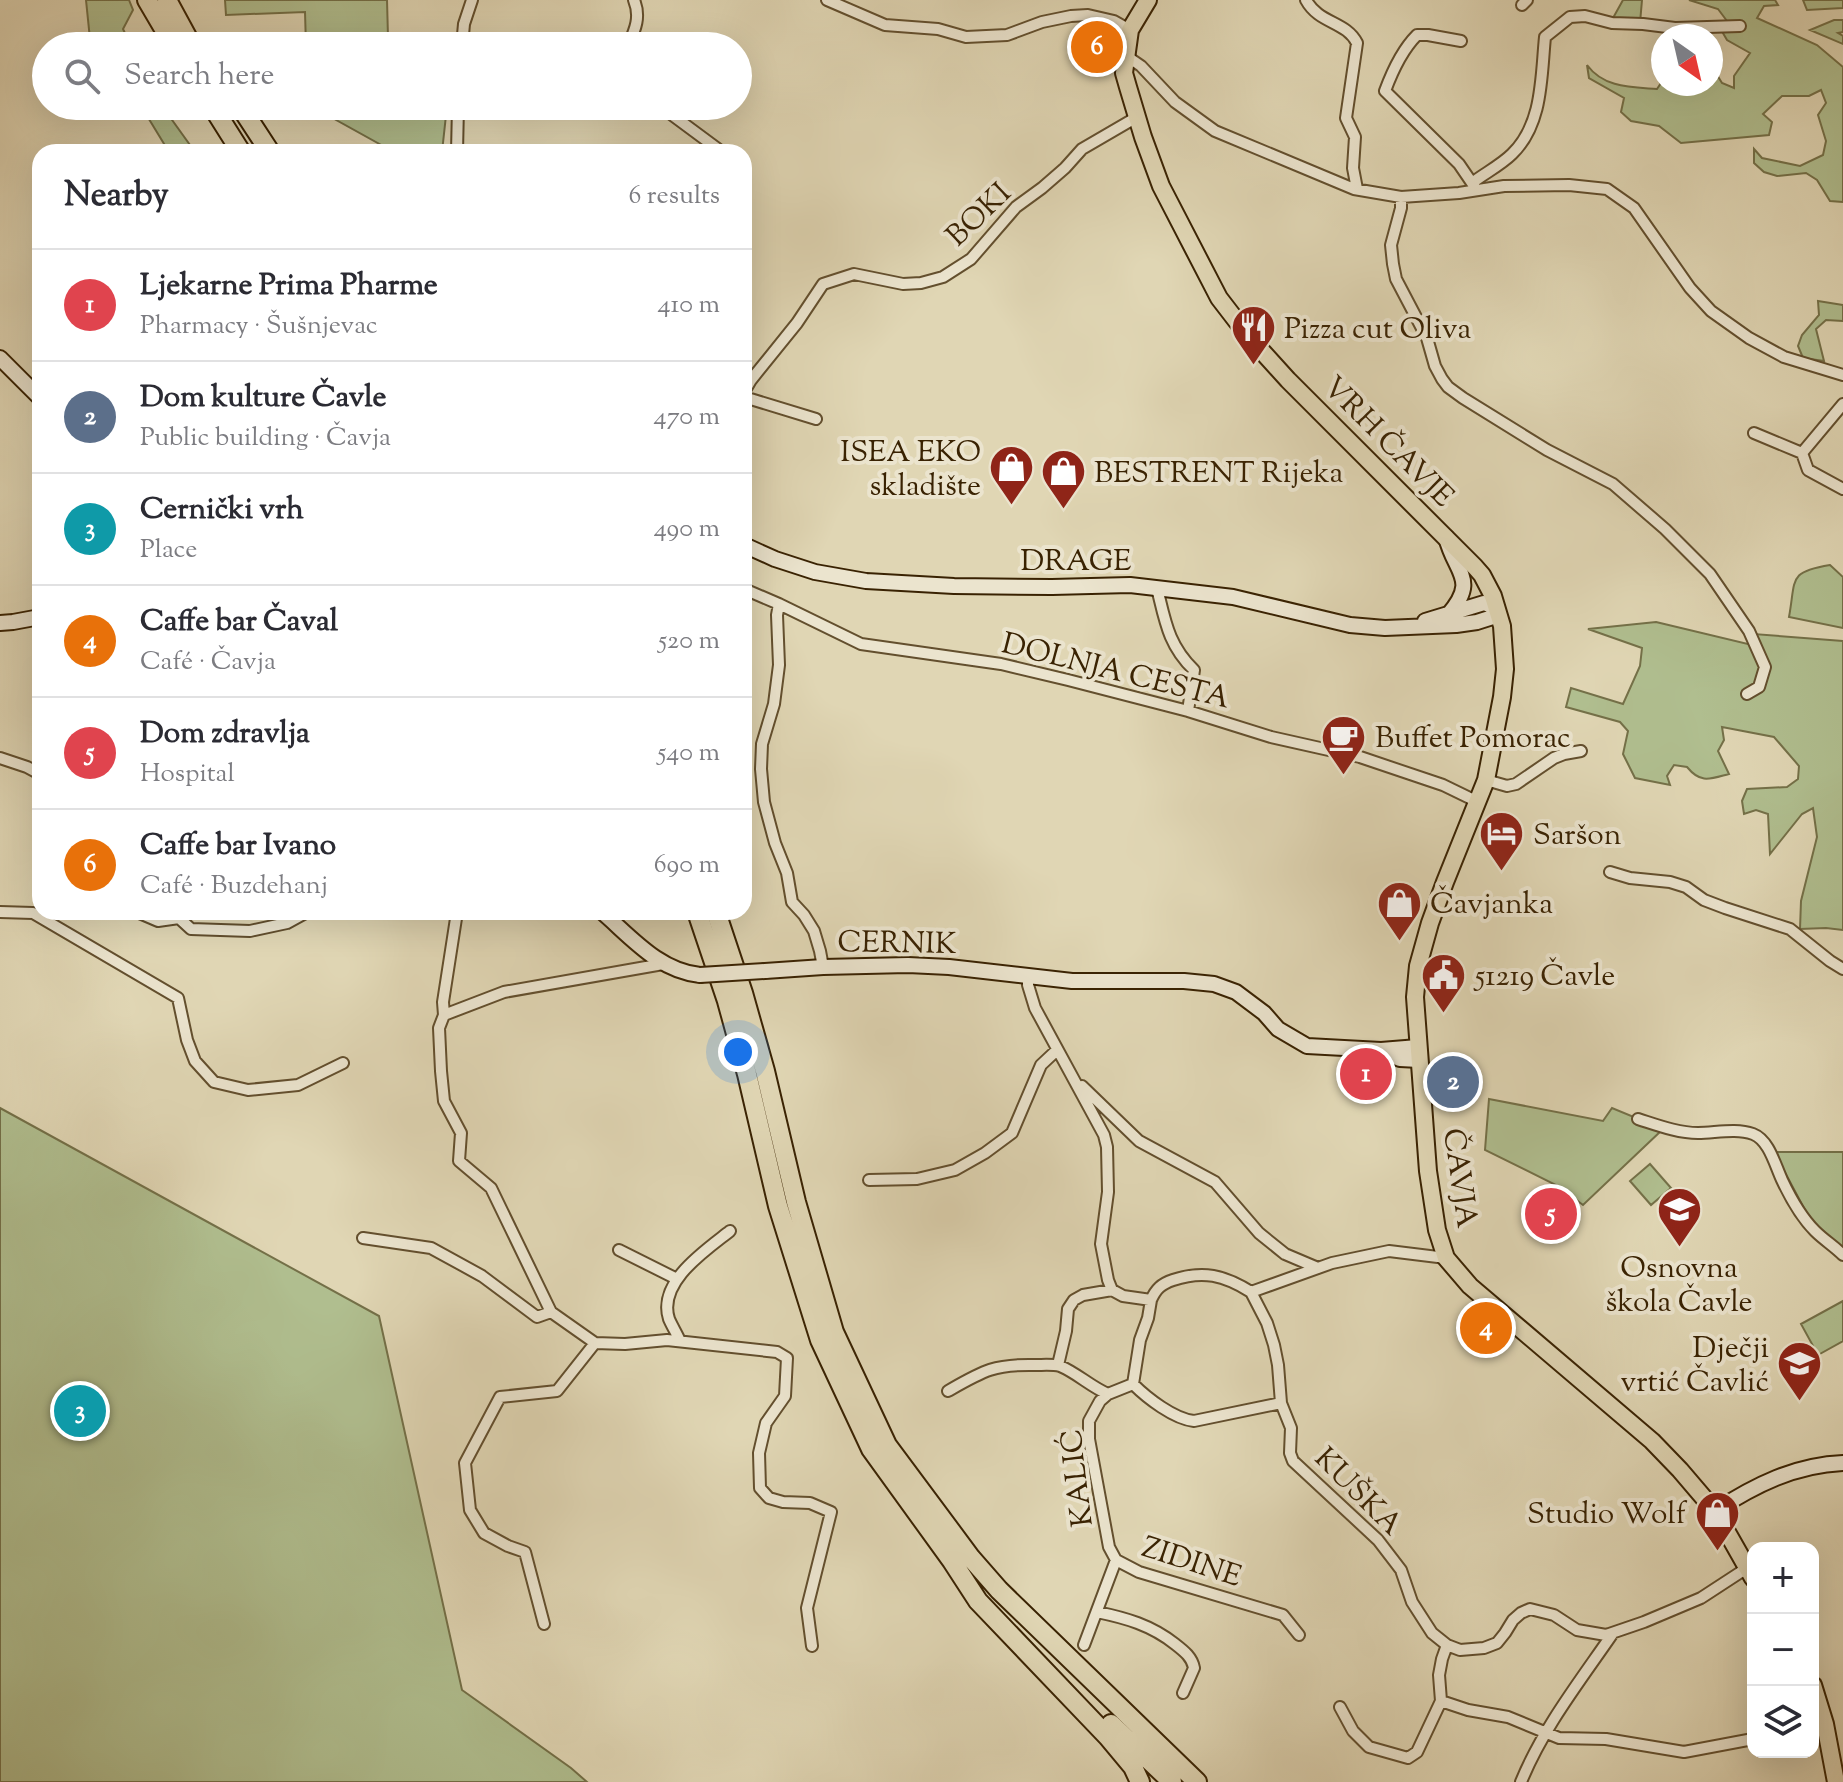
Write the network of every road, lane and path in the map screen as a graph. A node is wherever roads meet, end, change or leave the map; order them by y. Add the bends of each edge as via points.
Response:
1 (147, 0) edge
2 (167, 0) edge
3 (472, 0) edge
4 (634, 0) edge
5 (827, 0) edge
6 (1148, 0) edge
7 (1306, 0) edge
8 (160, 25) junction
9 (1740, 26) dead end
10 (1130, 30) junction
11 (162, 32) edge
12 (165, 32) edge
13 (184, 32) edge
14 (463, 32) edge
15 (634, 32) edge
16 (1461, 41) dead end
17 (1125, 55) junction
18 (1137, 117) junction
19 (212, 120) edge
20 (221, 120) edge
21 (239, 120) edge
22 (249, 120) edge
23 (458, 120) edge
24 (679, 120) edge
25 (227, 144) edge
26 (236, 144) edge
27 (254, 144) edge
28 (265, 144) edge
29 (457, 144) edge
30 (711, 144) edge
31 (1475, 187) junction
32 (1357, 189) junction
33 (1401, 197) junction
34 (0, 358) edge
35 (1843, 375) edge
36 (752, 379) edge
37 (32, 390) edge
38 (752, 397) edge
39 (1843, 404) edge
40 (816, 419) dead end
41 (1754, 433) dead end
42 (1802, 453) junction
43 (1843, 489) edge
44 (1446, 537) junction
45 (752, 549) edge
46 (1157, 588) junction
47 (752, 592) edge
48 (779, 604) junction
49 (1498, 611) junction
50 (1447, 615) junction
51 (32, 618) edge
52 (0, 623) edge
53 (1409, 626) junction
54 (1747, 694) dead end
55 (1188, 711) junction
56 (1581, 751) dead end
57 (0, 758) edge
58 (32, 770) edge
59 (1486, 780) junction
60 (1478, 802) junction
61 (1610, 872) dead end
62 (0, 912) edge
63 (32, 913) edge
64 (45, 920) edge
65 (183, 920) edge
66 (292, 920) edge
67 (456, 920) edge
68 (611, 920) edge
69 (700, 920) edge
70 (719, 920) edge
71 (663, 964) junction
72 (823, 967) junction
73 (1843, 969) edge
74 (1028, 976) junction
75 (444, 1015) junction
76 (1057, 1050) junction
77 (1418, 1054) junction
78 (343, 1063) dead end
79 (1072, 1076) junction
80 (1638, 1119) dead end
81 (869, 1180) dead end
82 (730, 1231) dead end
83 (363, 1238) dead end
84 (619, 1250) dead end
85 (1843, 1255) edge
86 (1446, 1258) junction
87 (1318, 1268) junction
88 (677, 1279) junction
89 (1112, 1290) junction
90 (1251, 1292) junction
91 (1151, 1300) junction
92 (551, 1312) junction
93 (680, 1341) junction
94 (595, 1343) junction
95 (1058, 1365) junction
96 (1133, 1384) junction
97 (948, 1391) dead end
98 (1108, 1394) junction
99 (1281, 1403) junction
100 (1843, 1463) edge
101 (1715, 1511) junction
102 (1116, 1560) junction
103 (952, 1561) junction
104 (1747, 1568) edge
105 (1747, 1575) edge
106 (1097, 1612) junction
107 (544, 1624) dead end
108 (1613, 1633) junction
109 (1299, 1635) dead end
110 (1084, 1645) dead end
111 (1447, 1645) junction
112 (812, 1646) dead end
113 (1183, 1693) dead end
114 (1111, 1699) junction
115 (1441, 1701) junction
116 (1340, 1707) dead end
117 (1819, 1725) edge
118 (1546, 1733) junction
119 (1747, 1740) edge
120 (1836, 1749) edge
121 (1140, 1782) edge
122 (1172, 1782) edge
123 (1197, 1782) edge
124 (1208, 1782) edge
125 (1521, 1782) edge
126 (1836, 1782) edge

1 - 8 highway
2 - 13 highway
3 - 14 street
4 - 15 street
5 - 10 street via 885,25 966,37 1007,35 1042,22 1088,15
6 - 10 main road, VRH ČAVJE
7 - 32 street via 1312,11 1357,43 1346,118 1355,137
8 - 11 highway
8 - 12 highway
9 - 31 street via 1675,28 1570,17 1545,37 1538,101 1526,138
10 - 17 main road, VRH ČAVJE
16 - 31 street via 1417,35 1385,91 1459,164
17 - 18 main road, VRH ČAVJE via 1124,73
17 - 32 street via 1215,131
18 - 36 street, BOKI via 1082,149 1016,207 971,259 943,277 903,284 854,274 823,284
18 - 44 main road, VRH ČAVJE via 1161,186 1228,311 1288,380
19 - 25 highway
20 - 26 highway
21 - 27 highway
22 - 28 highway
23 - 29 street
24 - 30 street
31 - 33 street
31 - 35 street via 1607,189 1634,208 1711,311 1784,357
32 - 33 street
33 - 54 street via 1391,245 1396,279 1448,387 1547,450 1613,484 1710,574 1749,631 1765,667 1759,687
34 - 37 main road
38 - 40 street
39 - 42 street
41 - 42 street
42 - 43 street via 1808,470
44 - 49 main road, VRH ČAVJE via 1482,575
44 - 50 main road via 1465,585
45 - 46 main road, DRAGE via 815,572 866,581
46 - 53 main road, DRAGE via 1233,597 1350,625
46 - 55 street via 1170,639 1194,670
47 - 48 street, DOLNJA CESTA
48 - 55 street, DOLNJA CESTA via 861,644 1005,664
48 - 72 street via 779,665 762,744 764,802 792,902 814,931
49 - 50 main road, DRAGE via 1484,603
49 - 53 main road, DRAGE via 1477,622
49 - 59 main road, ČAVJA via 1505,669
50 - 53 main road, DRAGE
51 - 52 main road
55 - 60 street, DOLNJA CESTA via 1360,757
56 - 59 street via 1554,758 1516,784
57 - 58 street
59 - 60 main road, ČAVJA
60 - 77 main road, ČAVJA via 1418,966
61 - 73 street via 1686,887 1704,900 1790,929
62 - 63 street
64 - 78 street via 178,998 195,1061 214,1082 248,1090 298,1085
65 - 66 street via 191,929 250,931
67 - 75 street
68 - 71 main road
69 - 103 highway via 820,1340 871,1449
70 - 114 highway via 834,1332 887,1445 999,1590
71 - 72 main road, CERNIK, bridge via 700,975
71 - 75 street via 504,992
72 - 74 main road, CERNIK via 908,965
74 - 76 street via 1030,997
74 - 77 main road, CERNIK via 1214,984 1236,992 1278,1029 1307,1046 1381,1050 1400,1059
75 - 92 street via 439,1028 444,1101 461,1133 459,1161 491,1188
76 - 79 street
76 - 81 street via 1041,1065 1012,1133 985,1153 955,1170 917,1179
77 - 86 main road, ČAVJA via 1429,1180
79 - 87 street via 1139,1141 1215,1182 1259,1233 1285,1254
79 - 89 street via 1107,1147 1101,1244
80 - 85 street via 1680,1131 1756,1135 1799,1210
82 - 88 street
83 - 92 street via 431,1248 482,1276 537,1317
84 - 88 street
86 - 87 street via 1389,1251
86 - 101 main road, ČAVJA via 1470,1286 1652,1441
87 - 90 street
88 - 93 street via 668,1316
89 - 91 street
89 - 95 street via 1074,1300
90 - 91 street via 1202,1273 1163,1284
90 - 99 street, KUŠKA via 1274,1345
91 - 96 street
92 - 94 street
93 - 94 street
93 - 112 street via 777,1352 787,1358 785,1396 766,1423 759,1453 760,1488 769,1498 810,1503 831,1512 807,1608
94 - 107 street via 557,1391 500,1397 465,1463 470,1510 484,1533 525,1552
95 - 97 street via 999,1366
95 - 98 street, KALIĆ
96 - 98 street, KALIĆ
96 - 99 street via 1184,1420
98 - 102 street, KALIĆ via 1089,1421 1089,1439 1109,1547
99 - 111 street, KUŠKA via 1290,1423 1293,1461 1378,1540 1401,1570 1420,1617
100 - 101 main road via 1770,1479
101 - 104 main road, ČAVJA
102 - 106 street, ZIDINE
102 - 109 street, ZIDINE via 1139,1572 1283,1615
103 - 121 highway via 978,1601 1108,1737
103 - 122 highway via 1024,1639
105 - 108 street
106 - 110 street, ZIDINE
106 - 113 street via 1149,1627 1185,1652 1194,1668
108 - 111 street via 1577,1630 1554,1615 1530,1609 1513,1620 1497,1643 1460,1650
108 - 118 street
111 - 115 street via 1439,1675
114 - 123 highway
114 - 124 highway
115 - 116 street via 1417,1752 1408,1758 1369,1747
115 - 118 street via 1508,1717
117 - 120 main road
118 - 119 street via 1684,1752
118 - 125 street
120 - 126 main road

